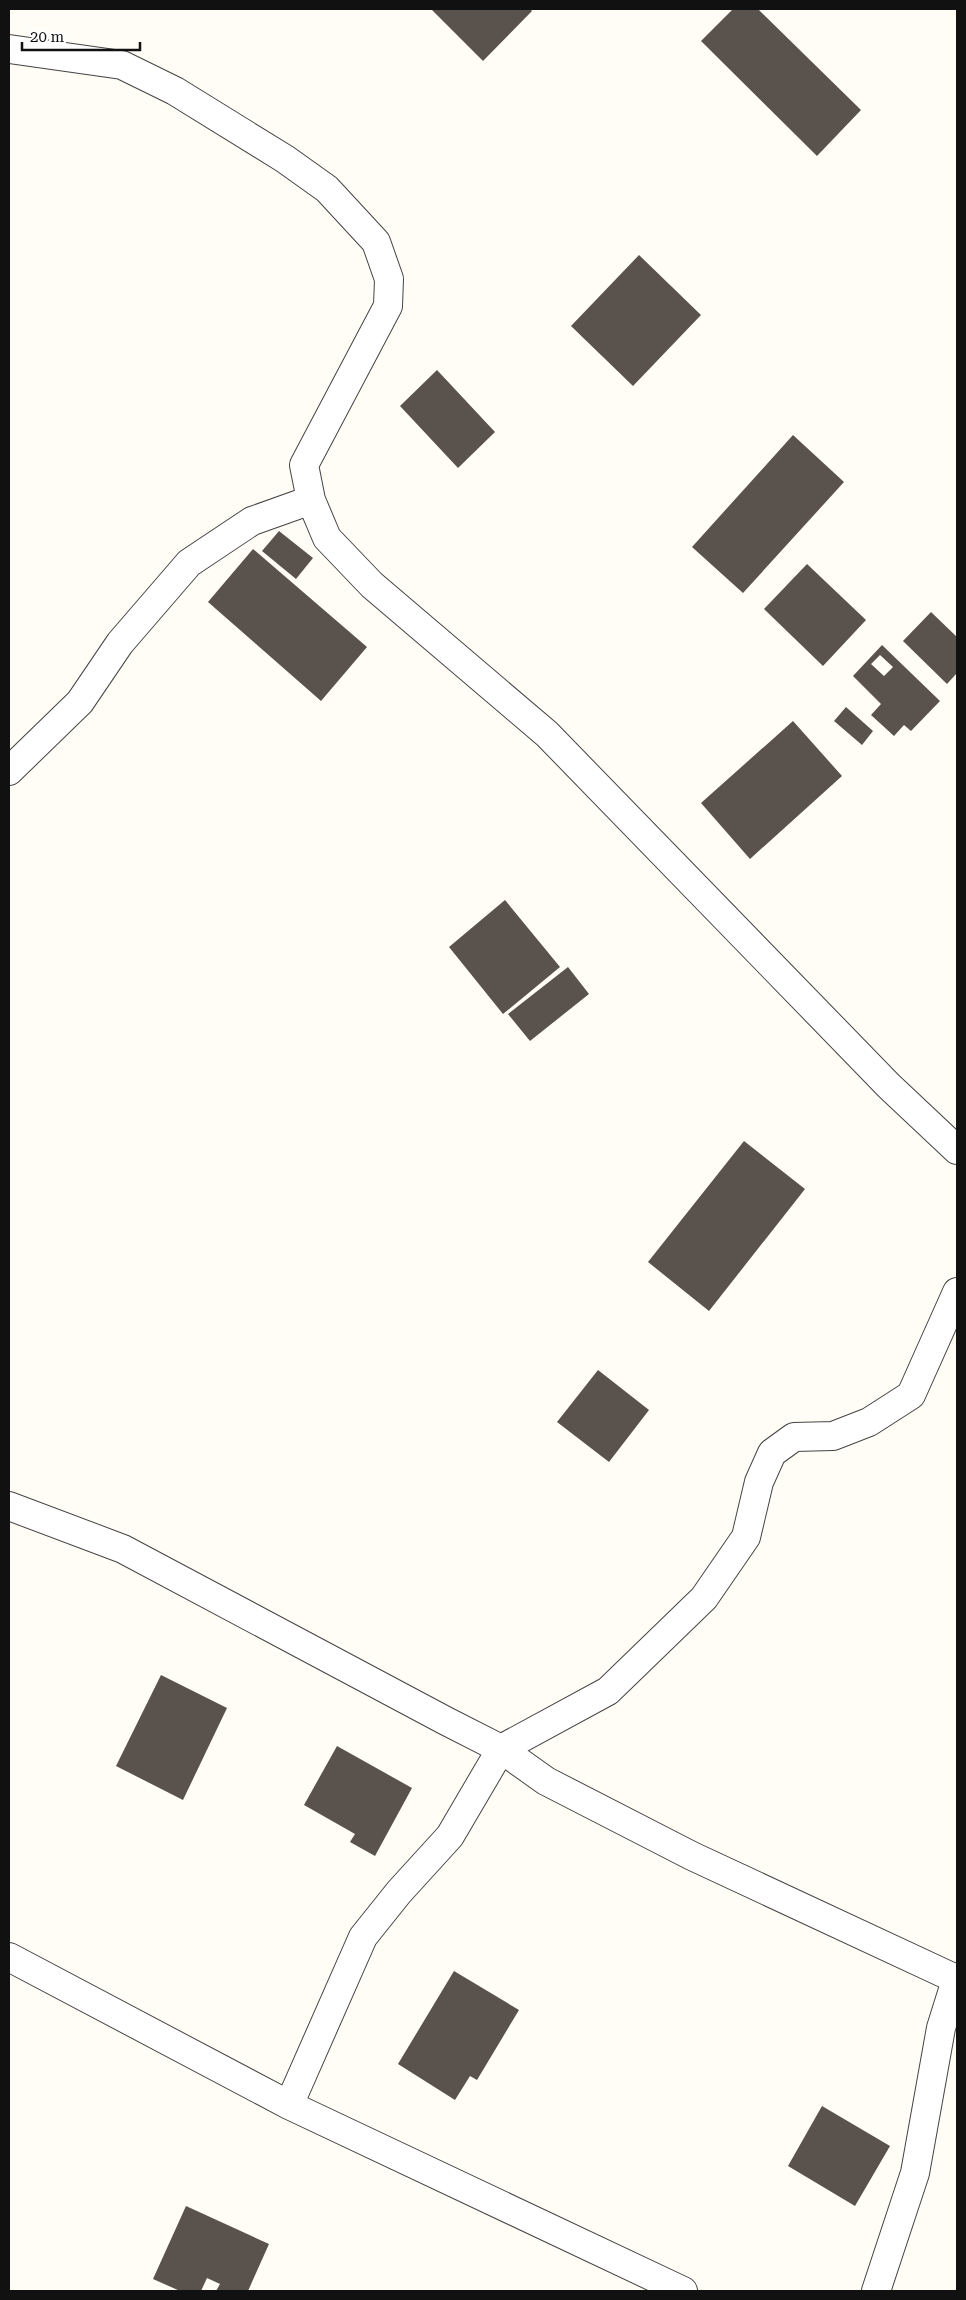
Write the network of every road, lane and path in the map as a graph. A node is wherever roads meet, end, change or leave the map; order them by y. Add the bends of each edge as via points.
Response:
1 (9, 49) edge
2 (311, 500) junction
3 (9, 771) edge
4 (957, 1150) edge
5 (957, 1292) edge
6 (9, 1506) edge
7 (501, 1748) junction
8 (9, 1957) edge
9 (957, 1978) edge
10 (290, 2105) junction
11 (683, 2291) edge
12 (876, 2291) edge

1 - 2 street via 122,65 175,91 327,189 376,242 389,279 388,306 304,465
2 - 3 street via 252,521 189,563 120,643 80,702
2 - 4 street via 327,538 372,585 547,734 889,1086
5 - 7 street via 911,1396 869,1422 833,1436 794,1437 772,1453 759,1482 746,1536 704,1598 608,1691
6 - 7 street via 123,1549
7 - 9 street via 546,1781 692,1856
7 - 10 street via 450,1836 363,1937
8 - 10 street
9 - 12 street via 942,2028 915,2172
10 - 11 street

